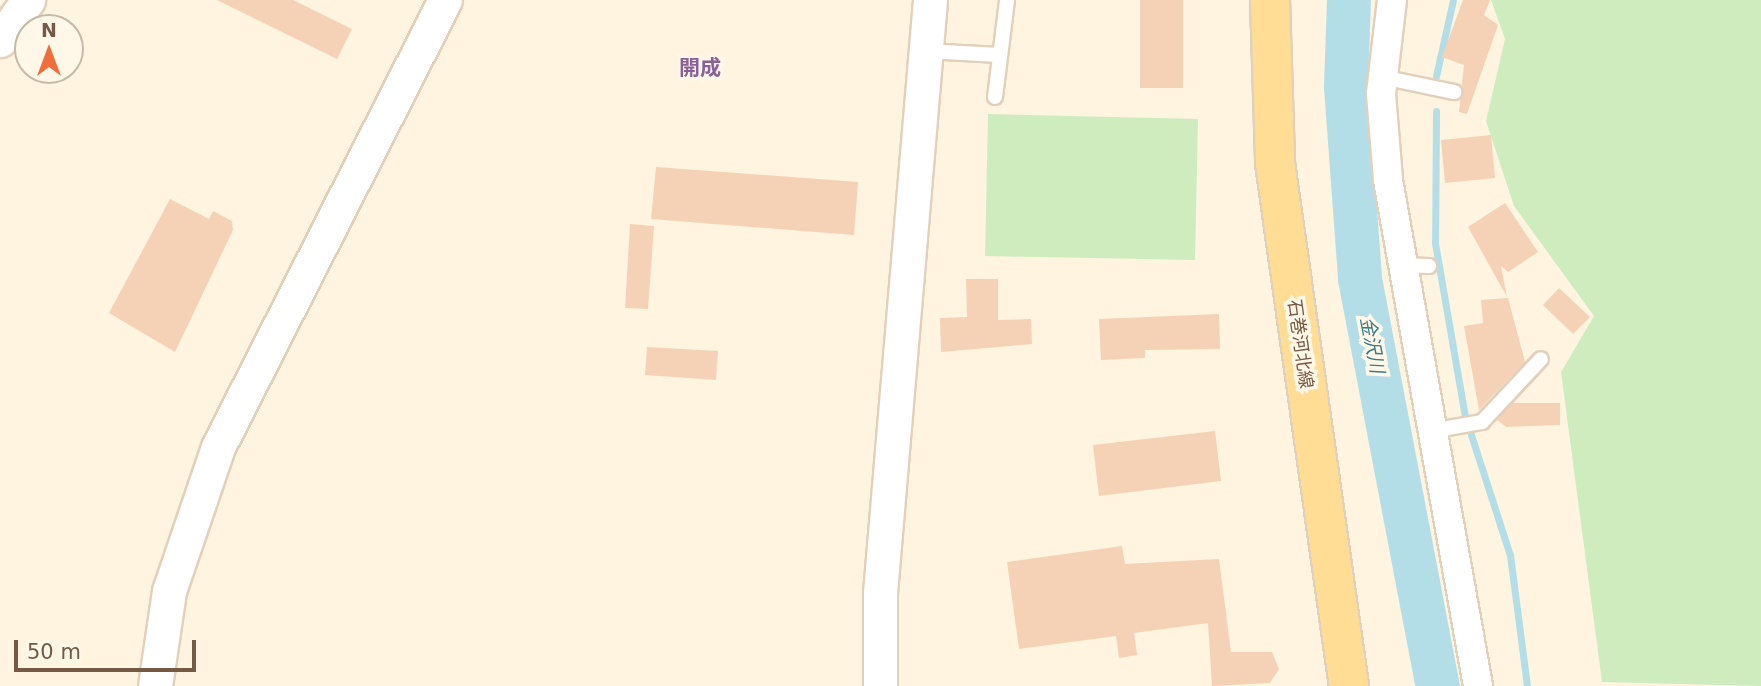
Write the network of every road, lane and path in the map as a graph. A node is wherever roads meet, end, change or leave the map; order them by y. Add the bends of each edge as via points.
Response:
1 (28, 0) edge
2 (930, 0) edge
3 (1006, 0) edge
4 (1270, 0) edge
5 (1392, 0) edge
6 (437, 3) edge
7 (0, 40) edge
8 (926, 51) junction
9 (999, 55) junction
10 (1382, 78) junction
11 (1454, 92) dead end
12 (995, 97) dead end
13 (1400, 265) junction
14 (1429, 266) dead end
15 (1541, 359) dead end
16 (1441, 429) junction
17 (155, 686) edge
18 (880, 686) edge
19 (1349, 686) edge
20 (1478, 686) edge

1 - 7 street
2 - 8 street
3 - 9 lane
4 - 19 main road, 石巻河北線 via 1275,163
5 - 10 street
6 - 17 street via 218,447 169,591
8 - 9 lane
8 - 18 street via 880,593
9 - 12 lane
10 - 11 lane
10 - 13 street
13 - 14 lane
13 - 16 street
15 - 16 lane via 1482,422
16 - 20 street

